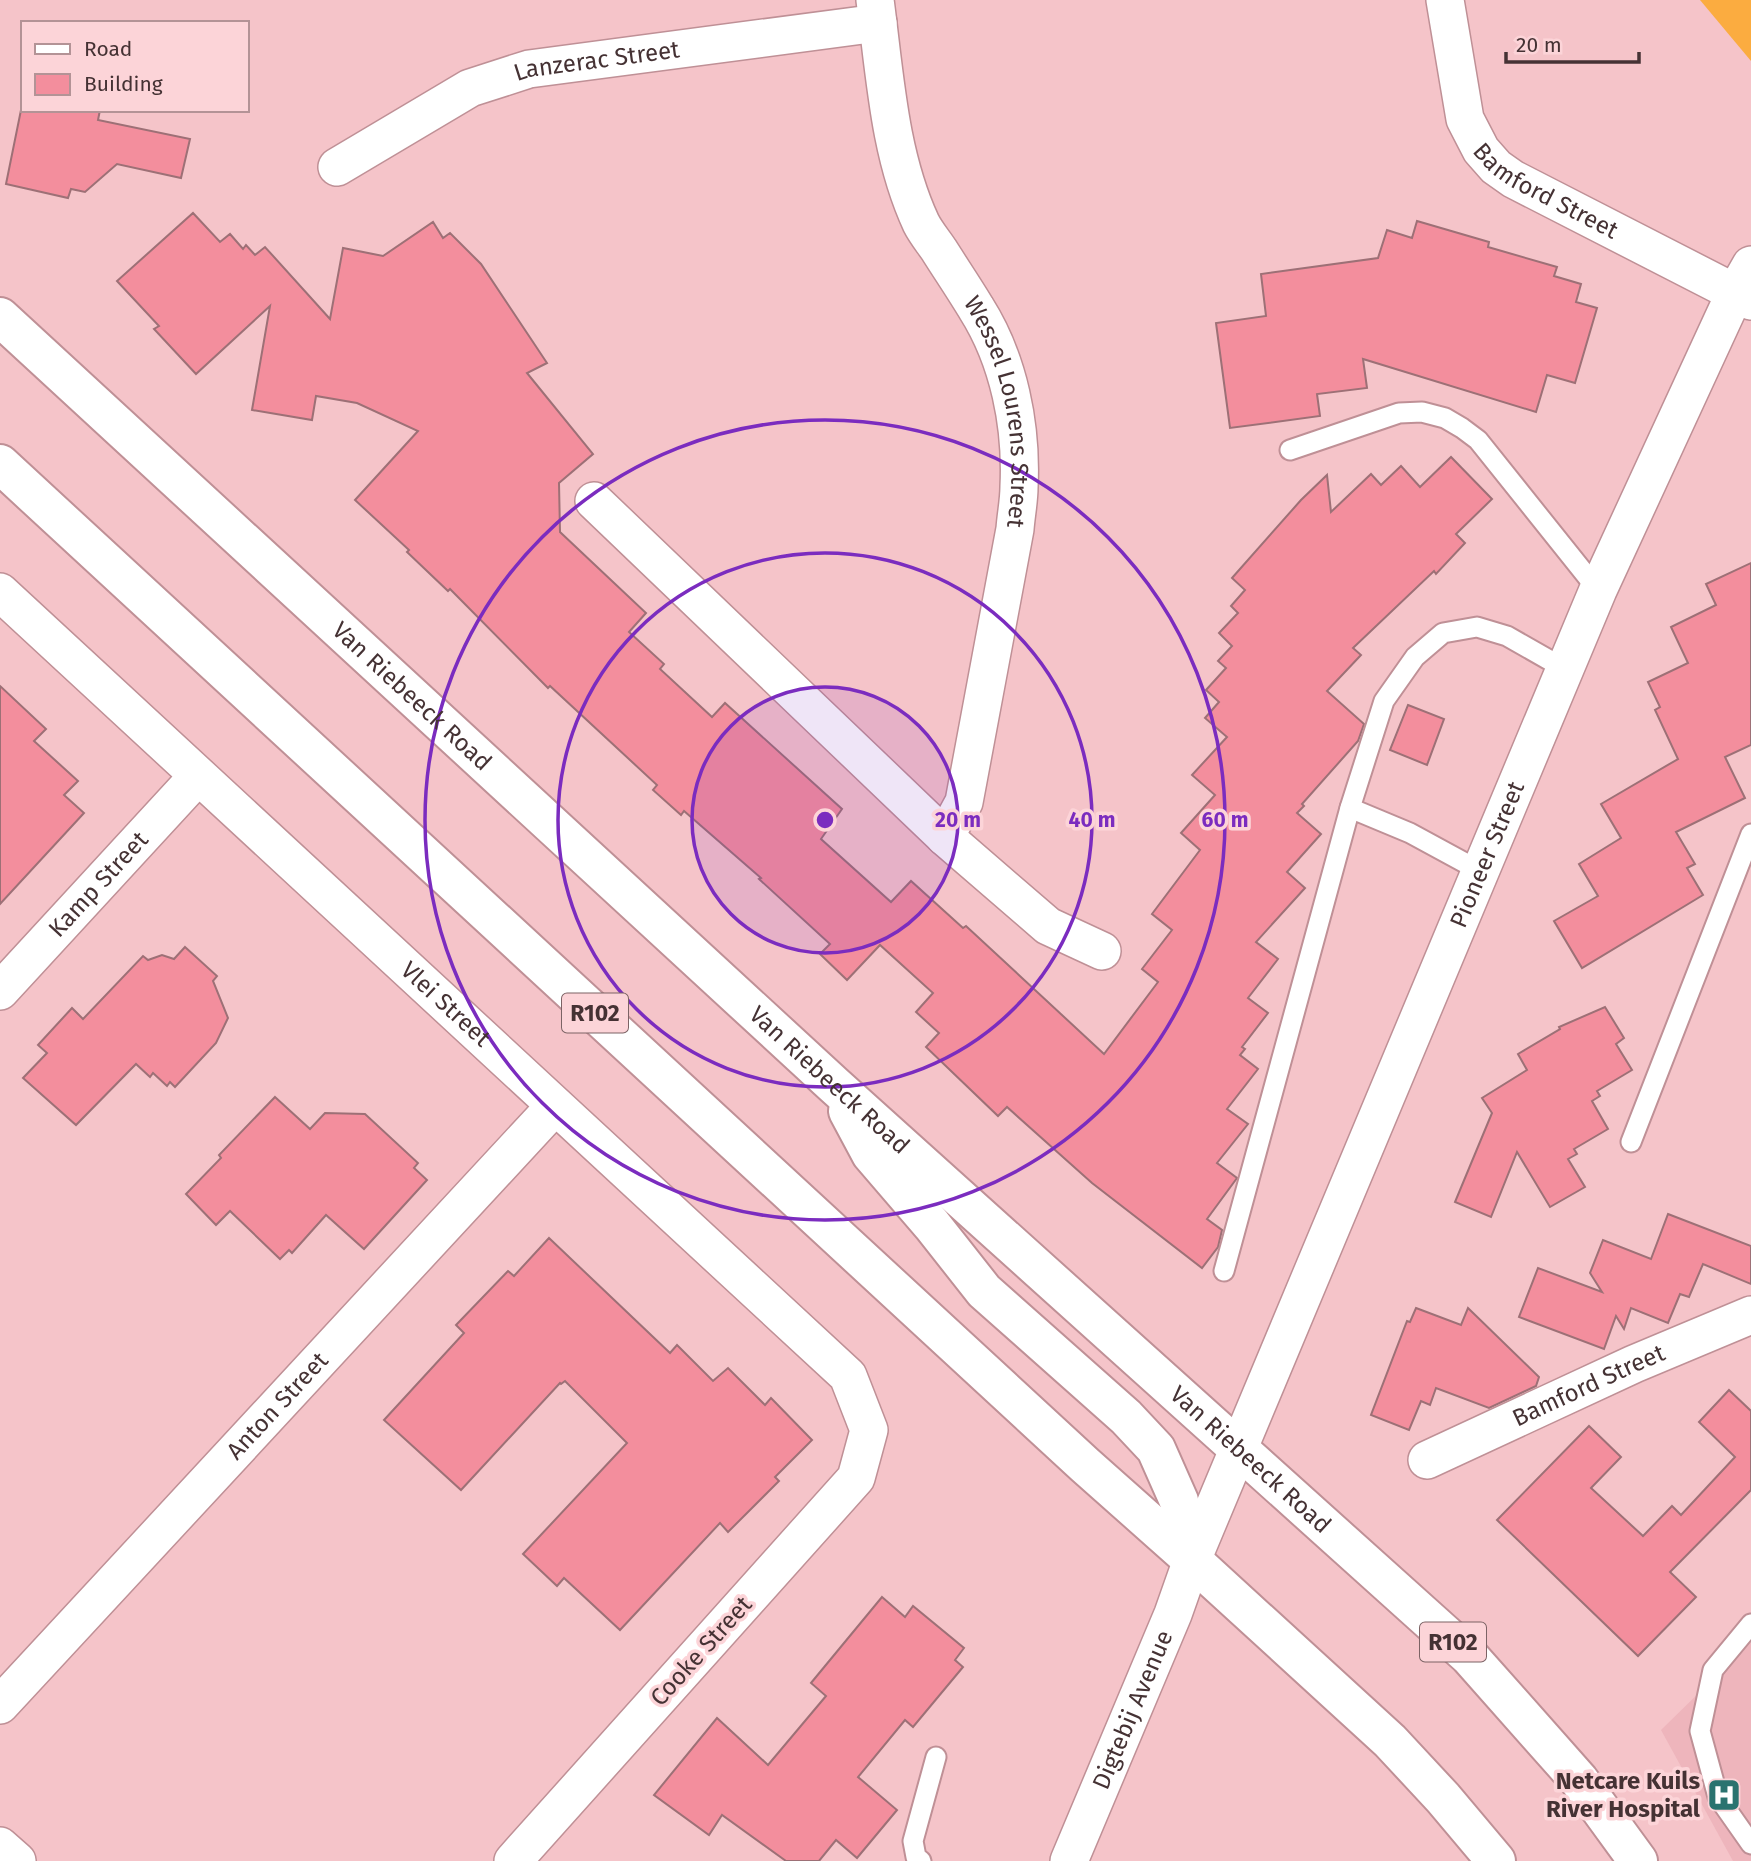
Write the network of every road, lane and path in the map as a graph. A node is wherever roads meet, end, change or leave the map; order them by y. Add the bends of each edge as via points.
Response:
1 (1445, 0) edge
2 (876, 12) edge
3 (337, 167) dead end
4 (1746, 286) edge
5 (0, 317) edge
6 (1290, 450) dead end
7 (0, 464) edge
8 (594, 501) dead end
9 (1598, 590) junction
10 (0, 592) edge
11 (1565, 670) junction
12 (198, 776) junction
13 (1350, 808) junction
14 (1751, 834) edge
15 (945, 836) junction
16 (1480, 871) junction
17 (1102, 951) dead end
18 (0, 992) edge
19 (834, 1085) junction
20 (555, 1106) junction
21 (1631, 1142) dead end
22 (1224, 1270) dead end
23 (1751, 1315) edge
24 (869, 1430) joint
25 (1239, 1451) junction
26 (1427, 1460) dead end
27 (1192, 1560) junction
28 (1751, 1624) edge
29 (0, 1705) edge
30 (936, 1757) dead end
31 (1751, 1843) edge
32 (0, 1846) edge
33 (1071, 1860) edge
34 (16, 1861) edge
35 (513, 1861) edge
36 (921, 1861) edge
37 (1496, 1861) edge
38 (1638, 1861) edge

1 - 4 street, Bamford Street via 1465,119 1496,167 1513,179
2 - 3 street, Lanzerac Street via 528,69 470,88
2 - 15 street, Wessel Lourens Street via 892,128 906,182 922,224 993,340 1007,381 1018,444 1015,529 964,802
4 - 9 street, Pioneer Street
5 - 19 main road, Van Riebeeck Road / R102
6 - 9 lane via 1399,413 1445,418 1478,440
7 - 27 main road, R102
8 - 15 street
9 - 11 street, Pioneer Street
10 - 12 street, Vlei Street
11 - 13 lane via 1507,636 1477,627 1443,633 1415,657 1384,701
11 - 16 street, Pioneer Street
12 - 18 street, Kamp Street
12 - 20 street, Vlei Street
13 - 16 lane via 1410,833
13 - 22 lane
14 - 21 lane
15 - 17 street via 1048,926
16 - 25 street, Pioneer Street
19 - 25 main road, Van Riebeeck Road / R102
19 - 27 main road via 871,1154 984,1291 1126,1417 1156,1450 1180,1501
20 - 24 street, Vlei Street via 848,1376
20 - 29 street, Anton Street
23 - 26 street, Bamford Street
24 - 35 street, Cooke Street via 856,1478
25 - 27 street, Pioneer Street
25 - 38 main road, Van Riebeeck Road / R102 via 1468,1657 1579,1780
27 - 33 street, Digtebij Avenue
27 - 37 main road, R102 via 1390,1741
28 - 31 lane via 1713,1670 1700,1731 1717,1797
30 - 36 lane via 913,1841
32 - 34 street

